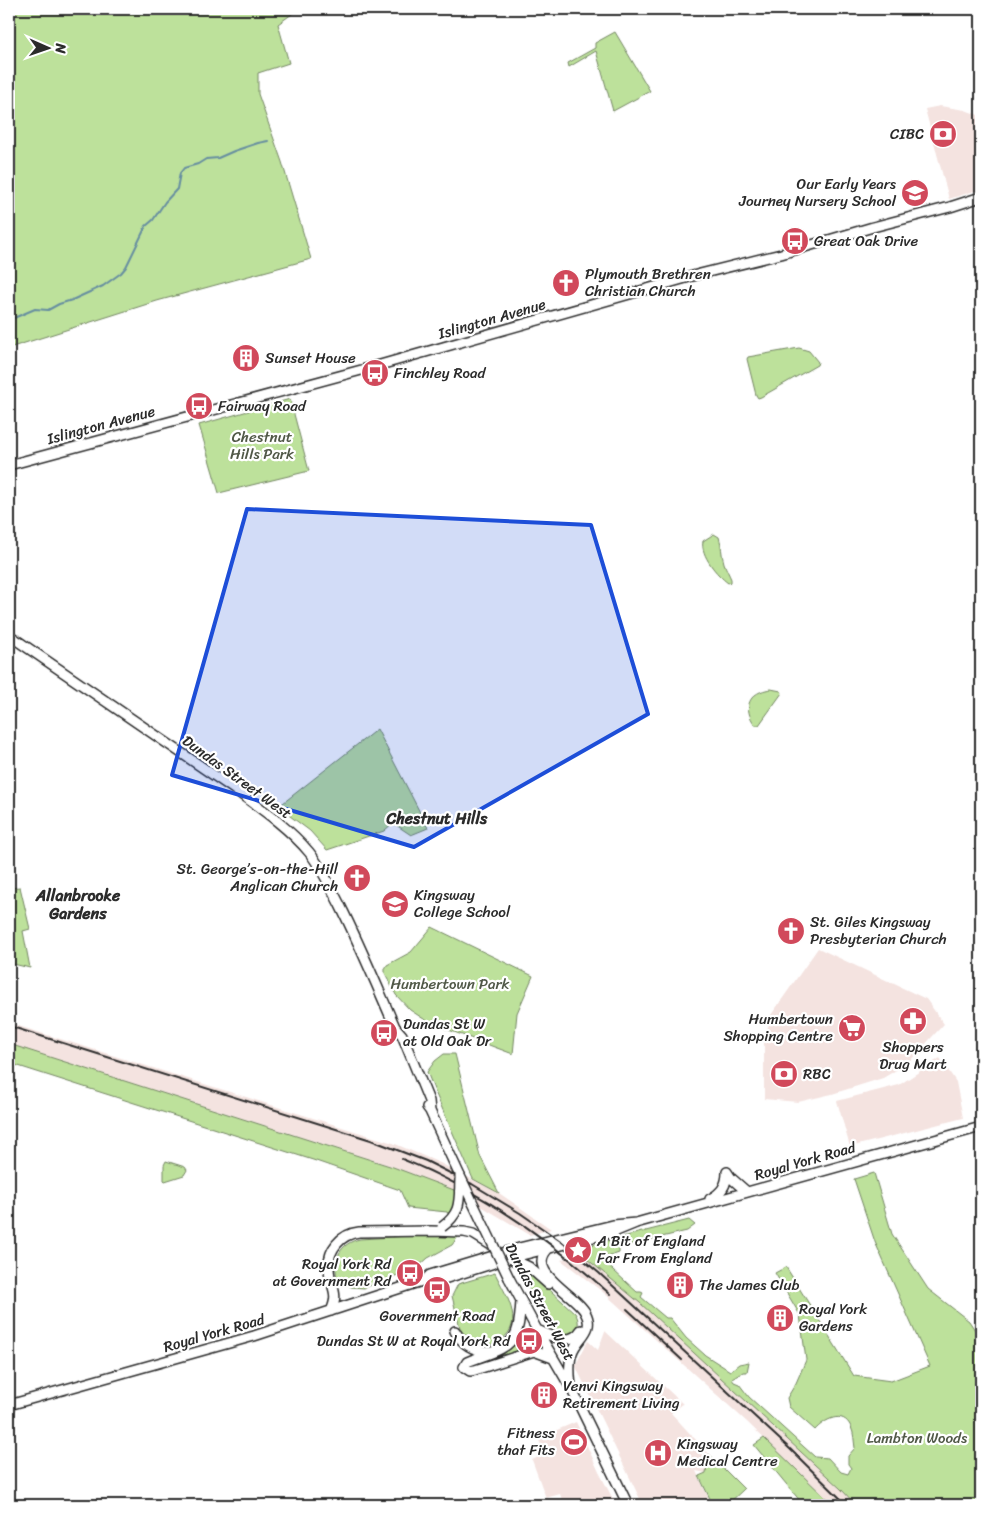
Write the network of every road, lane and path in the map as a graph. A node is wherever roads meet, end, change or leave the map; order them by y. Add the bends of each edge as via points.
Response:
1 (981, 197) edge
2 (9, 466) edge
3 (9, 635) edge
4 (981, 1126) edge
5 (460, 1176) junction
6 (746, 1192) junction
7 (699, 1206) junction
8 (636, 1223) junction
9 (443, 1229) junction
10 (494, 1247) junction
11 (550, 1248) junction
12 (510, 1258) junction
13 (426, 1280) junction
14 (335, 1291) junction
15 (358, 1302) junction
16 (522, 1302) junction
17 (331, 1311) junction
18 (537, 1330) junction
19 (455, 1331) dead end
20 (496, 1350) junction
21 (553, 1358) junction
22 (572, 1390) junction
23 (9, 1405) edge
24 (628, 1505) edge

1 - 2 main road, Islington Avenue
3 - 5 main road, Dundas Street West via 234,788 270,815 310,853 354,934 424,1103
4 - 6 main road, Royal York Road
5 - 9 main road, bridge via 458,1211
5 - 10 main road, Dundas Street West, bridge
6 - 7 main road, Royal York Road
6 - 7 main road via 727,1172 725,1186 719,1194
7 - 8 main road, Royal York Road
8 - 11 main road, Royal York Road via 614,1232
8 - 13 main road, Royal York Road via 613,1225 523,1247 430,1275
9 - 10 main road via 473,1234
9 - 14 main road via 359,1232 346,1236 336,1245 329,1260
10 - 16 main road, Dundas Street West, bridge
11 - 12 main road, Royal York Road
11 - 22 main road via 544,1254 544,1271 582,1307 588,1321 587,1330 571,1356
12 - 13 main road, Royal York Road via 431,1283
12 - 18 main road via 529,1267 582,1316 581,1330 571,1339
13 - 15 main road, Royal York Road
14 - 15 main road via 346,1300
14 - 17 main road
15 - 17 main road, Royal York Road
16 - 18 main road, Dundas Street West
16 - 20 main road via 515,1336
17 - 23 main road, Royal York Road via 238,1341
18 - 21 main road, Dundas Street West
19 - 20 main road via 460,1339 476,1350
20 - 21 main road via 467,1362 464,1367 475,1370 534,1351
21 - 22 main road, Dundas Street West
22 - 24 main road, Dundas Street West

